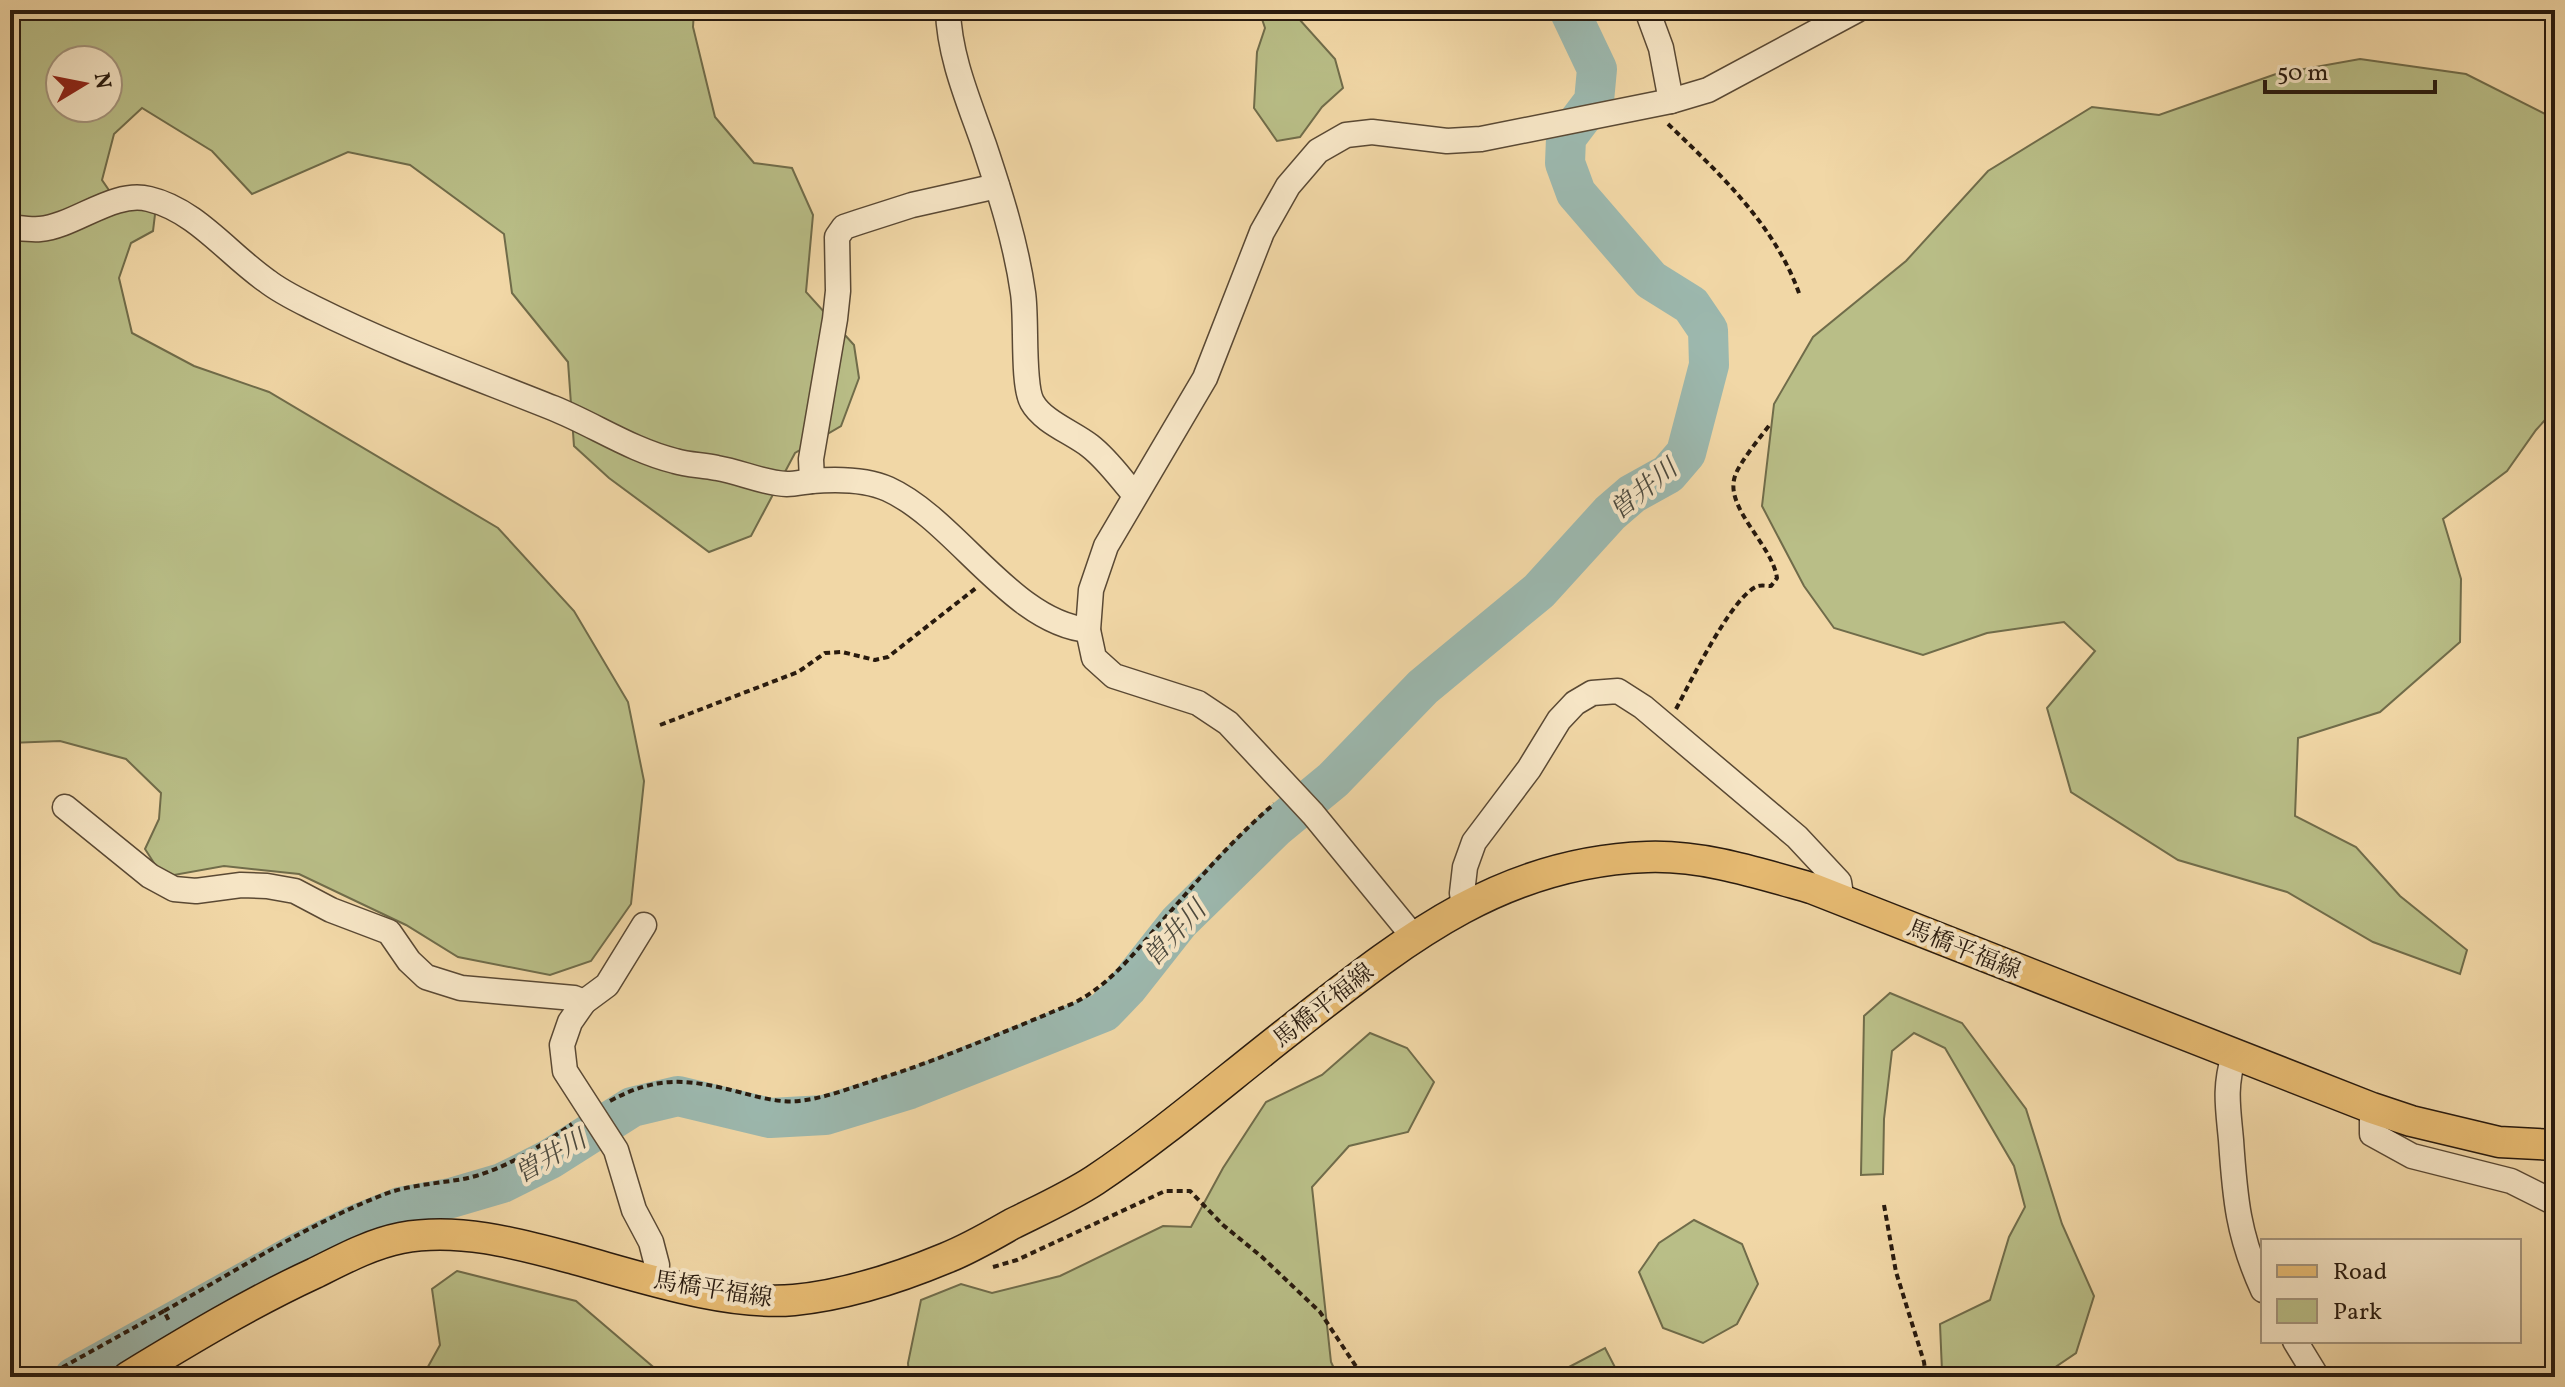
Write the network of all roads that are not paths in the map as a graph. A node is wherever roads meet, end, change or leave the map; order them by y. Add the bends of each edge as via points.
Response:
1 (948, 10) edge
2 (1647, 10) edge
3 (1857, 10) edge
4 (1664, 102) junction
5 (997, 186) junction
6 (10, 227) edge
7 (812, 481) junction
8 (1135, 495) junction
9 (1088, 630) junction
10 (65, 807) dead end
11 (1842, 901) junction
12 (1464, 907) junction
13 (644, 925) dead end
14 (1413, 936) junction
15 (584, 1002) junction
16 (2234, 1055) junction
17 (2372, 1108) junction
18 (2555, 1145) edge
19 (2555, 1203) edge
20 (656, 1281) junction
21 (2261, 1286) edge
22 (2296, 1343) edge
23 (128, 1377) edge
24 (2317, 1377) edge

1 - 5 street via 955,58
2 - 4 street via 1661,48
3 - 4 street via 1708,90
4 - 8 street via 1481,139 1346,135 1318,151 1288,186 1262,232 1205,378
5 - 7 street via 885,213 844,227 837,237 837,305 811,459
5 - 8 street via 1023,291 1032,401 1110,463
6 - 7 street via 41,229 112,202 145,197 171,206 303,303 394,346 556,409 644,453 763,481
7 - 9 street via 859,481 887,489 917,507 1052,620
8 - 9 street via 1106,546 1091,590
9 - 14 street via 1094,658 1114,676 1198,703 1228,723 1313,814
10 - 15 street via 150,876 174,889 241,885 295,891 389,932 426,977 461,988
11 - 12 main road, 馬橋平福線 via 1732,866 1649,857 1552,871
11 - 12 street via 1839,882 1797,837 1618,691 1592,693 1559,720 1474,842 1465,867
11 - 16 main road, 馬橋平福線
12 - 14 main road, 馬橋平福線
13 - 15 street via 607,985
14 - 20 main road, 馬橋平福線 via 1091,1182 953,1256 841,1293 791,1300 740,1298
15 - 20 street via 562,1045 565,1071 616,1150 634,1210 651,1242
16 - 17 main road, 馬橋平福線
16 - 21 street via 2226,1081 2236,1212
17 - 18 main road, 馬橋平福線 via 2499,1142
17 - 19 street via 2372,1134 2412,1156 2511,1181
20 - 23 main road, 馬橋平福線 via 468,1236 400,1239 362,1250 270,1294
22 - 24 street

